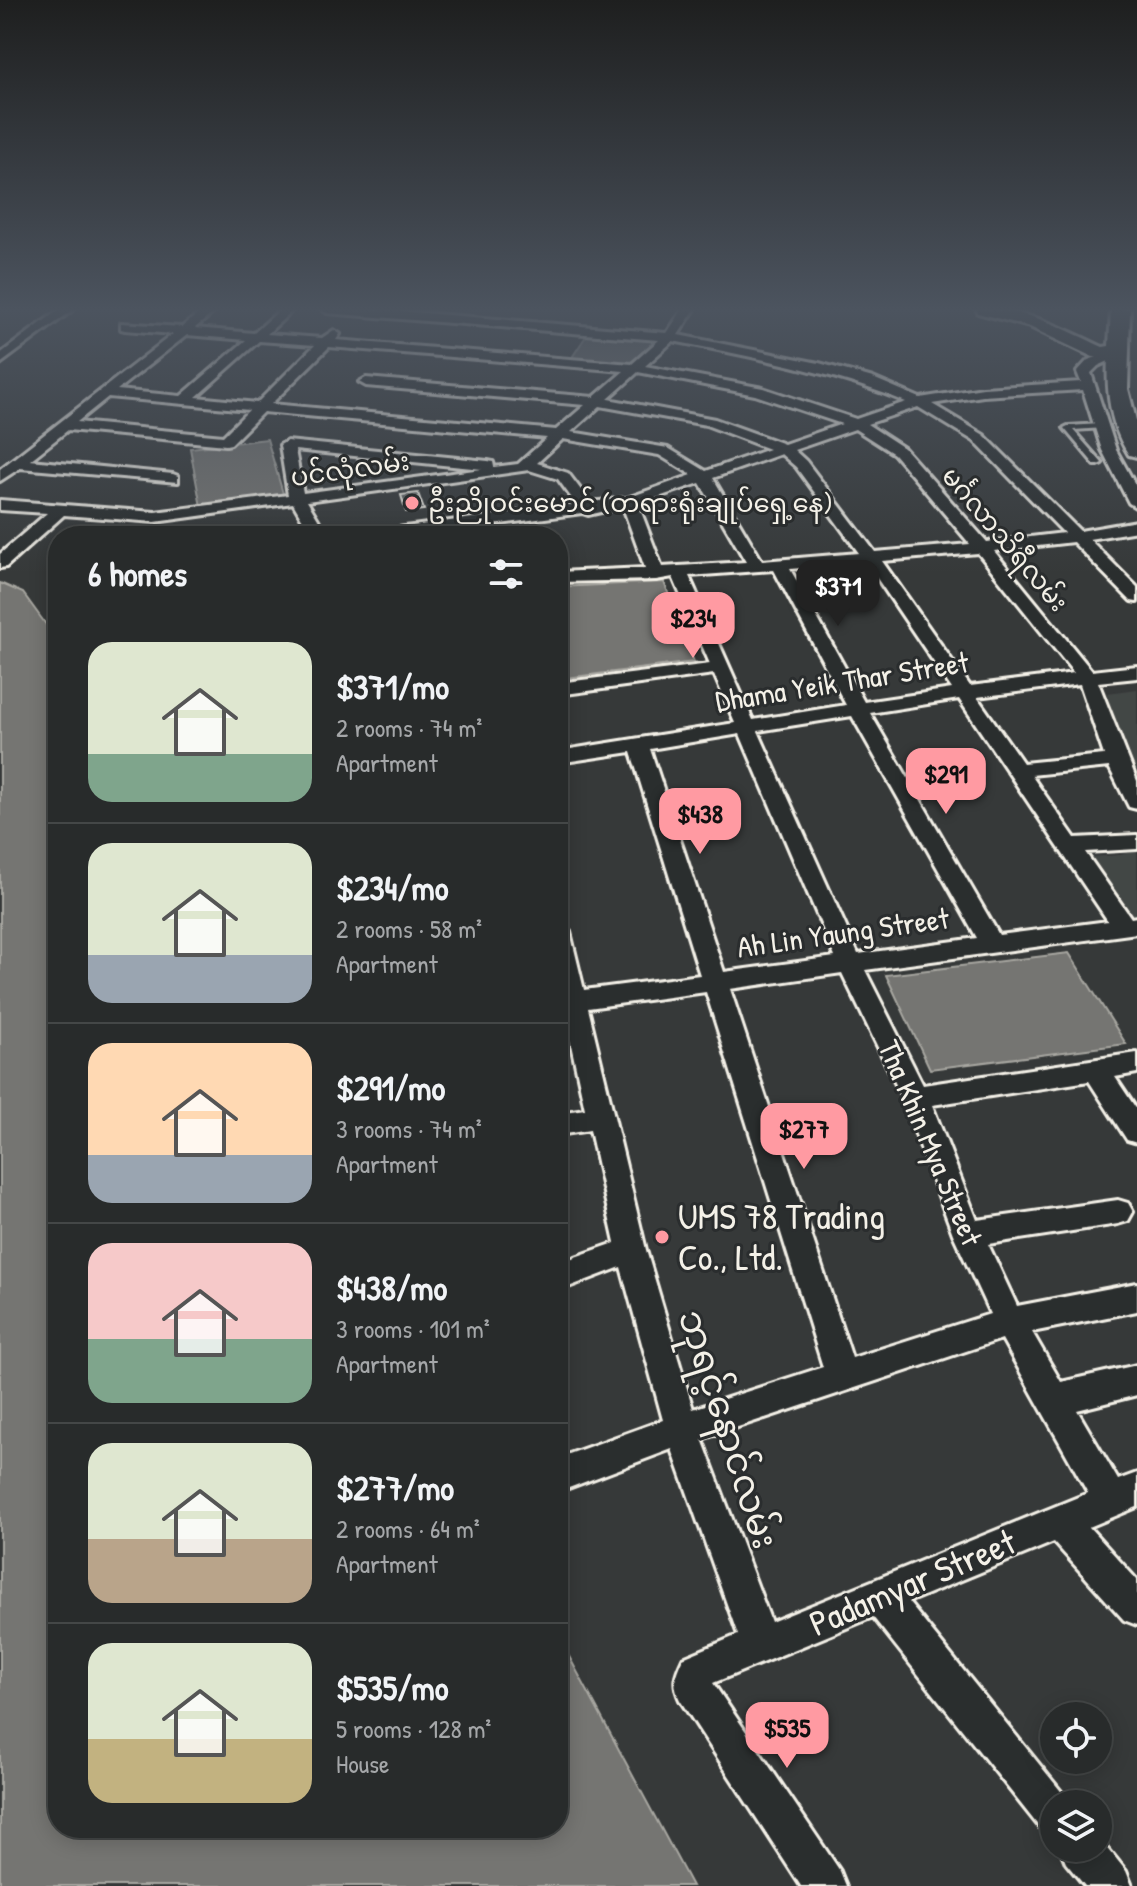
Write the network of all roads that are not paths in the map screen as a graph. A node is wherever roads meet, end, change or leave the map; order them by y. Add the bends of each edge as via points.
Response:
1 (100, 397) edge
2 (151, 397) edge
3 (188, 397) edge
4 (272, 397) edge
5 (302, 397) edge
6 (346, 397) edge
7 (396, 397) edge
8 (424, 397) edge
9 (543, 397) edge
10 (603, 397) edge
11 (776, 397) edge
12 (907, 397) edge
13 (951, 397) edge
14 (1092, 397) edge
15 (1119, 397) edge
16 (185, 400) junction
17 (598, 402) junction
18 (919, 402) junction
19 (262, 407) junction
20 (857, 424) junction
21 (65, 425) junction
22 (1101, 426) junction
23 (562, 435) junction
24 (784, 449) junction
25 (1137, 450) edge
26 (16, 463) junction
27 (1098, 463) dead end
28 (525, 467) junction
29 (0, 476) edge
30 (704, 476) junction
31 (173, 479) dead end
32 (300, 500) junction
33 (629, 502) junction
34 (1137, 503) edge
35 (0, 505) edge
36 (588, 510) junction
37 (59, 511) junction
38 (314, 526) edge
39 (457, 526) edge
40 (1137, 526) edge
41 (1078, 537) junction
42 (983, 548) junction
43 (871, 557) junction
44 (0, 563) edge
45 (780, 565) junction
46 (757, 567) junction
47 (680, 574) junction
48 (656, 575) junction
49 (568, 577) edge
50 (1137, 597) edge
51 (720, 668) junction
52 (1137, 672) edge
53 (1087, 677) junction
54 (568, 688) edge
55 (961, 691) junction
56 (859, 711) junction
57 (746, 729) junction
58 (639, 745) junction
59 (568, 756) edge
60 (1116, 760) junction
61 (1017, 770) junction
62 (1137, 802) edge
63 (1137, 842) edge
64 (1069, 845) junction
65 (1132, 928) edge
66 (993, 945) junction
67 (850, 964) junction
68 (716, 982) junction
69 (568, 1002) edge
70 (568, 1012) edge
71 (1137, 1063) edge
72 (1096, 1070) junction
73 (915, 1097) junction
74 (600, 1118) junction
75 (568, 1123) edge
76 (1137, 1132) edge
77 (1118, 1212) dead end
78 (968, 1234) junction
79 (631, 1250) junction
80 (568, 1273) edge
81 (1137, 1297) edge
82 (1009, 1322) junction
83 (842, 1377) junction
84 (1137, 1380) edge
85 (1051, 1400) junction
86 (682, 1429) junction
87 (568, 1471) edge
88 (1124, 1495) edge
89 (1059, 1521) junction
90 (880, 1596) junction
91 (1137, 1607) edge
92 (761, 1646) junction
93 (1040, 1796) edge
94 (1092, 1862) edge
95 (825, 1886) edge
96 (1111, 1886) edge

1 - 21 street
2 - 16 street
3 - 16 street
4 - 19 street
5 - 19 street
6 - 32 street via 285,447
7 - 28 street
8 - 23 street
9 - 17 street
10 - 17 street
11 - 20 street, မင်္ဂလာသိရီလမ်း
12 - 18 street
13 - 18 street
14 - 22 street
15 - 25 main road
16 - 19 street
17 - 23 street
17 - 24 street via 710,422
18 - 20 street
18 - 41 street via 979,438
19 - 21 street via 226,441
20 - 24 street
20 - 42 street, မင်္ဂလာသိရီလမ်း via 899,451
21 - 26 street
22 - 27 lane via 1068,428
22 - 34 street
23 - 28 street
23 - 30 street via 663,451
24 - 30 street
24 - 43 street
26 - 29 street
26 - 31 street
28 - 32 street, ပင်လုံလမ်း
28 - 36 street via 563,476
30 - 33 street
30 - 46 street
32 - 37 street, ပင်လုံလမ်း via 155,517
32 - 38 street
33 - 36 street
33 - 48 street
35 - 37 street, ပင်လုံလမ်း
36 - 39 street
37 - 44 street
40 - 41 street
41 - 42 street
41 - 50 street
42 - 43 street
42 - 53 street, မင်္ဂလာသိရီလမ်း
43 - 45 street
43 - 55 street
45 - 46 street
45 - 56 street
46 - 47 street
47 - 48 street
47 - 51 street, Tha Khin Mya Street
48 - 49 street
51 - 54 street
51 - 57 street, Tha Khin Mya Street
52 - 53 street, Dhama Yeik Thar Street
53 - 55 street, Dhama Yeik Thar Street
53 - 60 street, မင်္ဂလာသိရီလမ်း
55 - 56 street, Dhama Yeik Thar Street
55 - 61 street
56 - 57 street, Dhama Yeik Thar Street
56 - 66 street
57 - 58 street, Dhama Yeik Thar Street
57 - 67 street, Tha Khin Mya Street
58 - 59 street, Dhama Yeik Thar Street
58 - 68 street
60 - 61 street
60 - 62 street, မင်္ဂလာသိရီလမ်း
61 - 64 street
63 - 64 street
64 - 65 street
65 - 66 street, Ah Lin Yaung Street
66 - 67 street, Ah Lin Yaung Street
67 - 68 street, Ah Lin Yaung Street
67 - 73 street, Tha Khin Mya Street
68 - 69 street, Ah Lin Yaung Street
68 - 83 street
70 - 74 street, ဘုရင့်နောင်လမ်း
71 - 72 street
72 - 73 street
72 - 76 street
73 - 78 street, Tha Khin Mya Street
74 - 75 street
74 - 79 street, ဘုရင့်နောင်လမ်း
77 - 78 street
78 - 82 street, Tha Khin Mya Street
79 - 80 street
79 - 86 street, ဘုရင့်နောင်လမ်း
81 - 82 street
82 - 83 street
82 - 85 street, Tha Khin Mya Street
83 - 86 street
84 - 85 street
85 - 88 street, Tha Khin Mya Street
86 - 87 street
86 - 92 street, ဘုရင့်နောင်လမ်း
88 - 89 street, Padamyar Street
89 - 90 street, Padamyar Street
89 - 91 street
90 - 92 street, Padamyar Street
90 - 93 street
92 - 95 street, Padamyar Street via 696,1671 693,1687
94 - 96 street

